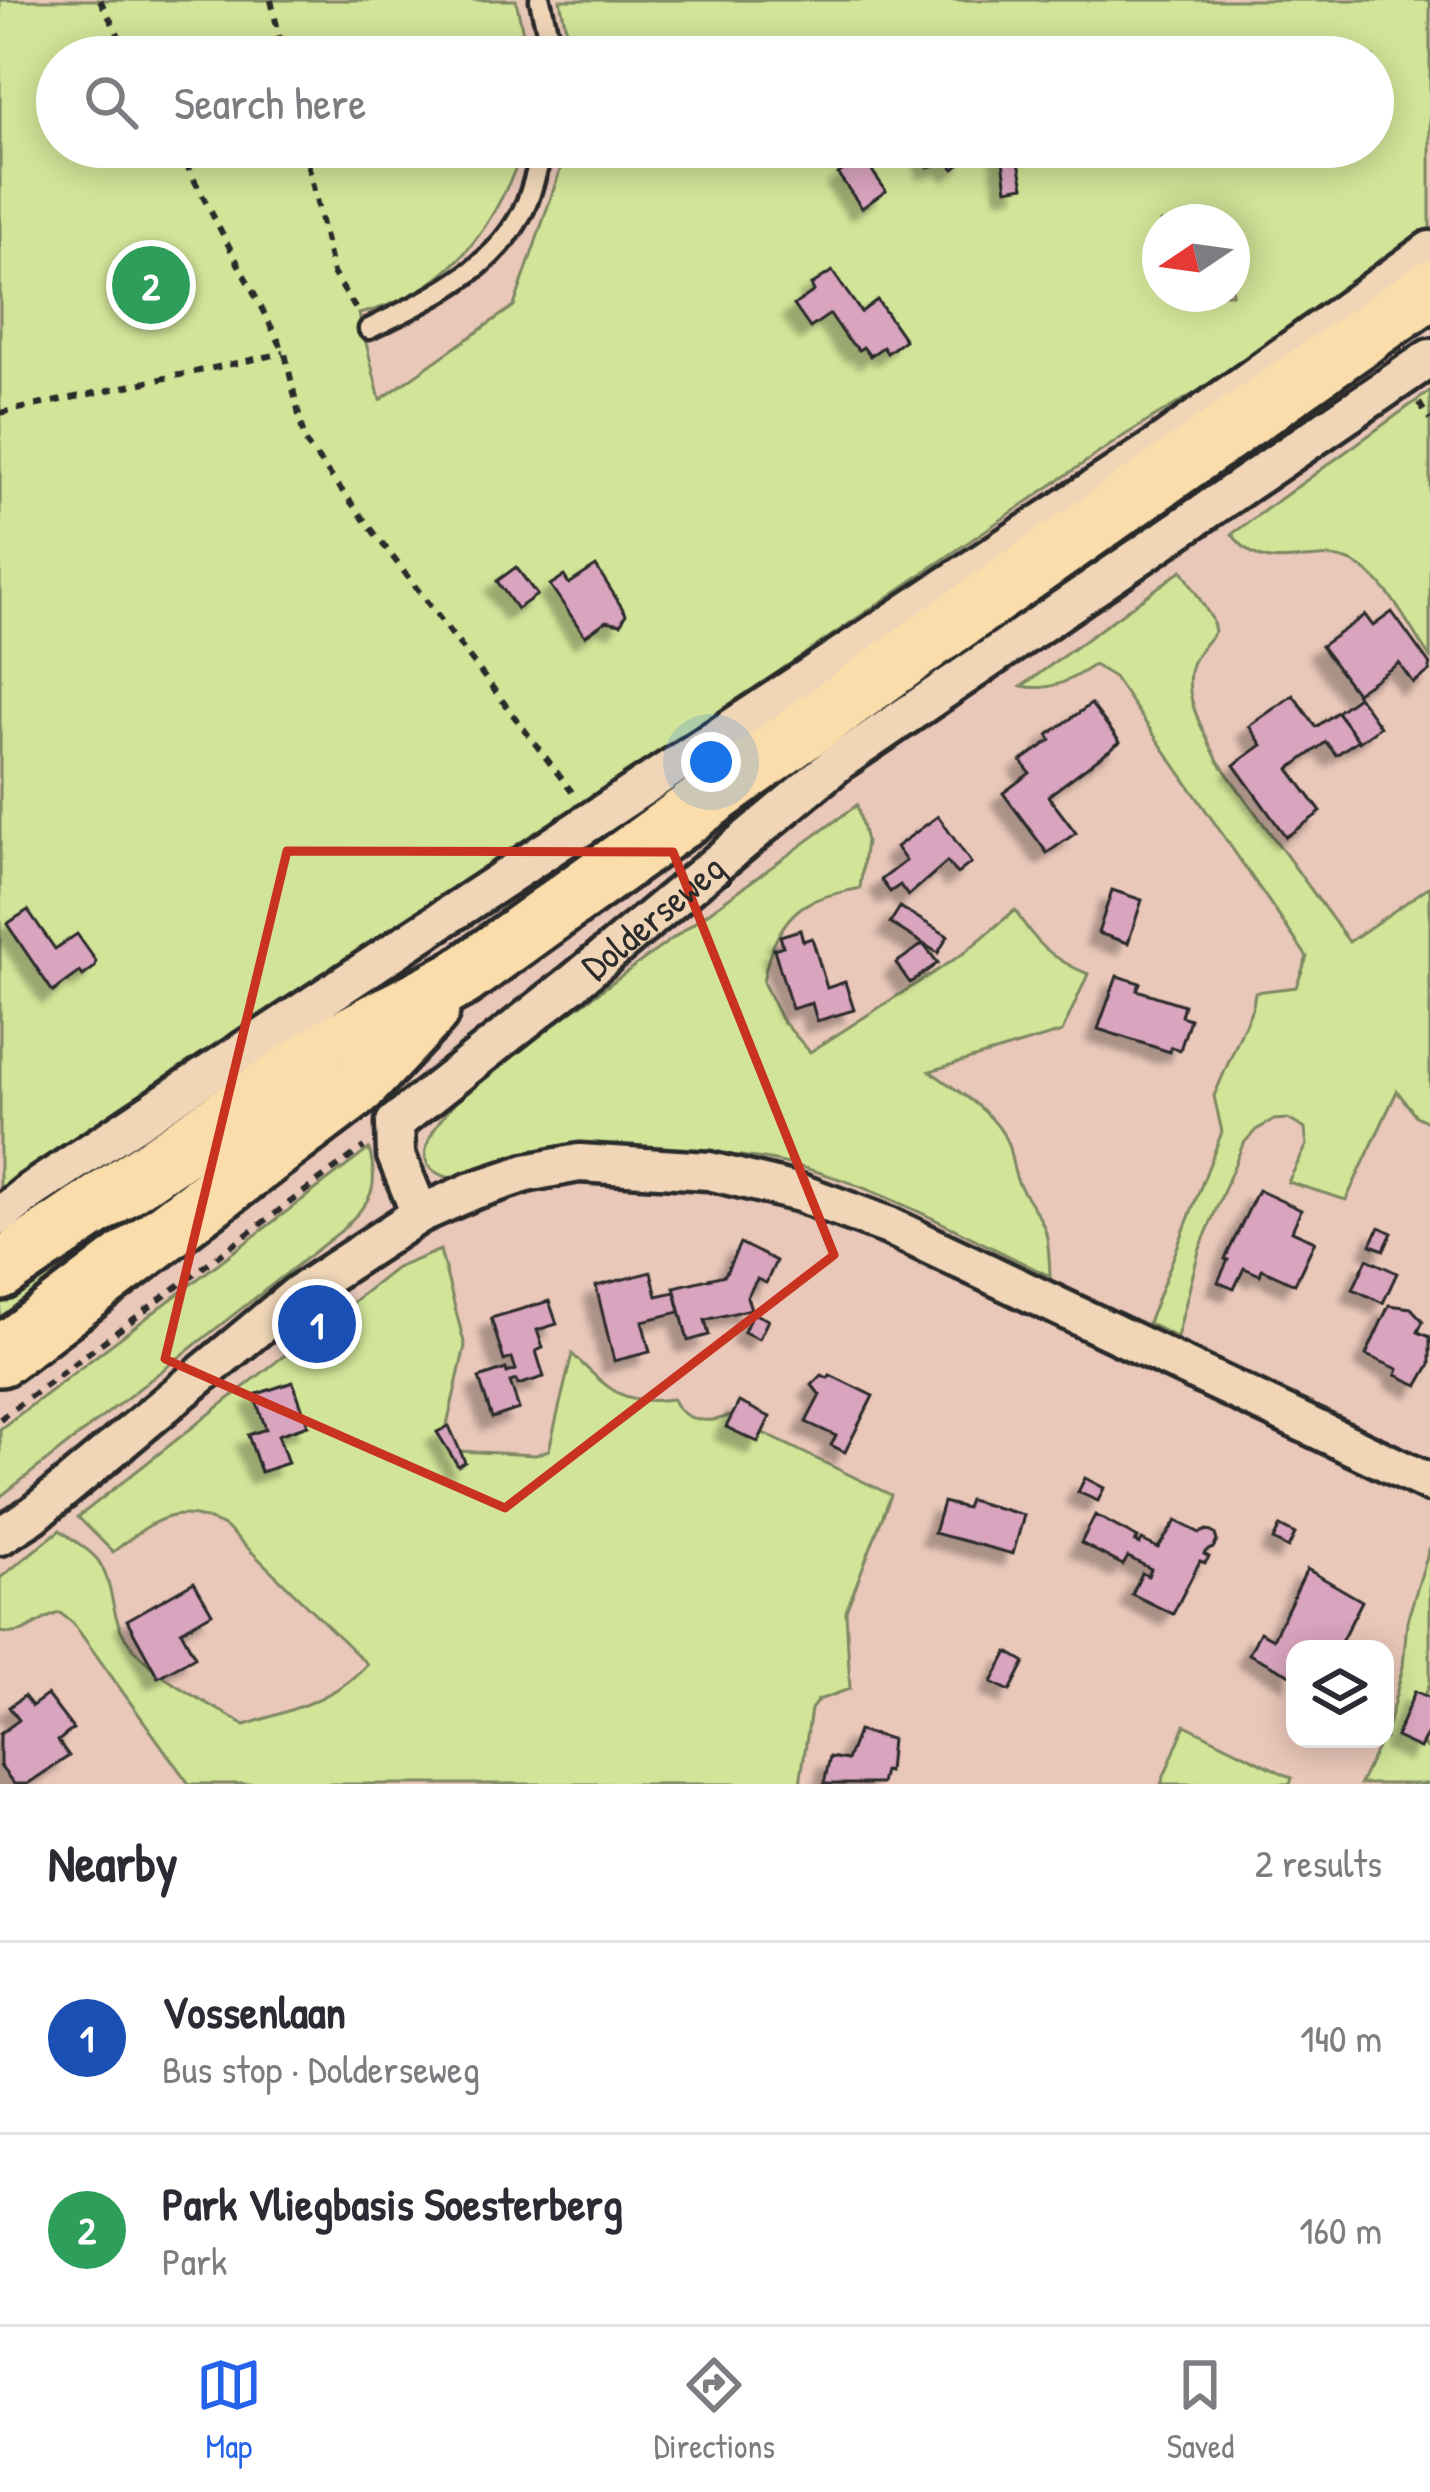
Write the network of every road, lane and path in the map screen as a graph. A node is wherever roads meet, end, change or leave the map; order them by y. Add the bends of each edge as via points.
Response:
1 (100, 0) edge
2 (271, 0) edge
3 (540, 0) edge
4 (119, 36) edge
5 (279, 36) edge
6 (548, 36) edge
7 (188, 168) edge
8 (309, 168) edge
9 (537, 168) edge
10 (1430, 250) edge
11 (1430, 289) edge
12 (368, 329) joint
13 (285, 353) junction
14 (1430, 358) edge
15 (0, 412) edge
16 (592, 819) junction
17 (462, 977) junction
18 (395, 1123) junction
19 (420, 1214) junction
20 (0, 1216) edge
21 (0, 1271) edge
22 (0, 1357) edge
23 (0, 1419) edge
24 (1430, 1483) edge
25 (0, 1536) edge

1 - 4 path
2 - 5 path
3 - 6 lane
7 - 13 path
8 - 12 path via 333,273
9 - 12 lane via 526,204 494,254 442,293
10 - 16 street via 1154,448
11 - 17 main road, Dolderseweg
13 - 15 path
13 - 16 path via 305,442
14 - 18 street, Dolderseweg via 840,761
16 - 20 street
17 - 21 main road, Dolderseweg via 333,1045
17 - 22 main road, Dolderseweg via 357,1087
18 - 19 street via 396,1155
18 - 23 path
19 - 24 street via 526,1172 579,1163 709,1171 800,1193 889,1226
19 - 25 street via 298,1294

